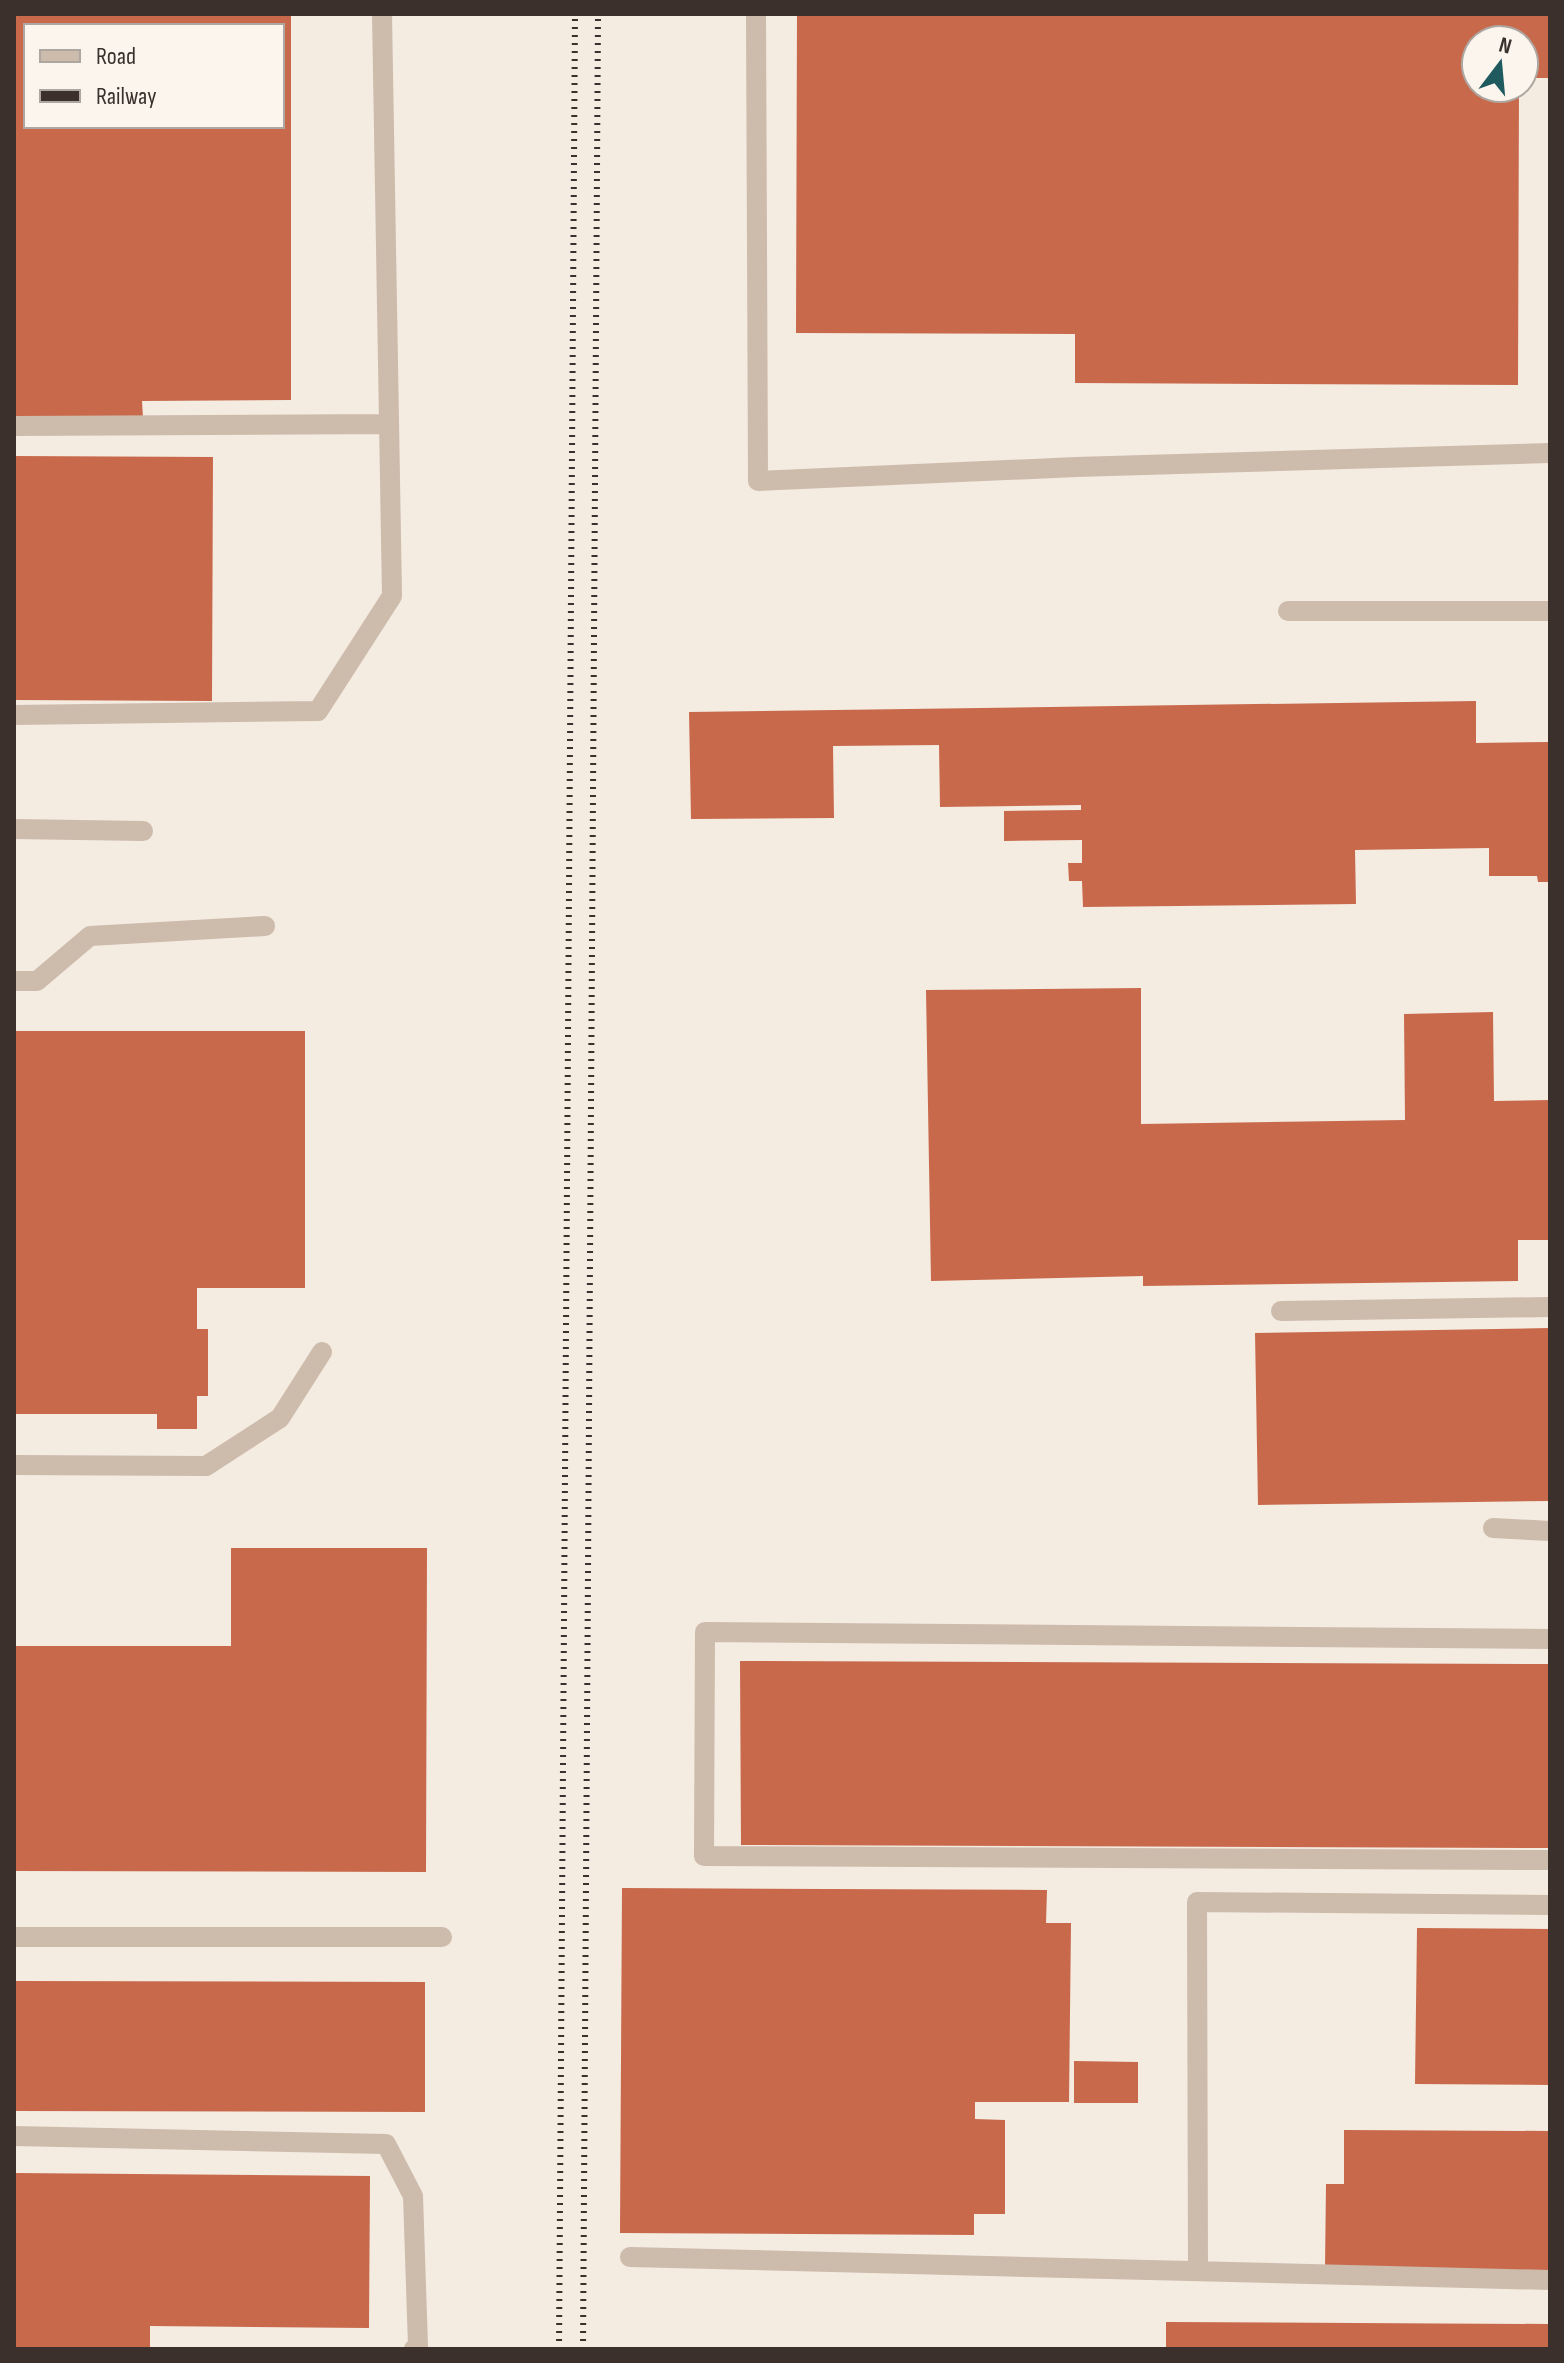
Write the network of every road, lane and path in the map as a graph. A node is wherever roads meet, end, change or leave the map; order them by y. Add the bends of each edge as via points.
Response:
1 (382, 14) edge
2 (756, 14) edge
3 (389, 424) junction
4 (14, 426) edge
5 (1550, 453) edge
6 (1288, 611) dead end
7 (1550, 611) edge
8 (14, 715) edge
9 (14, 829) edge
10 (143, 831) dead end
11 (265, 926) dead end
12 (14, 981) edge
13 (1550, 1307) edge
14 (1281, 1311) dead end
15 (322, 1352) dead end
16 (14, 1465) edge
17 (1493, 1528) dead end
18 (1550, 1531) edge
19 (1550, 1639) edge
20 (1550, 1860) edge
21 (1550, 1905) edge
22 (14, 1937) edge
23 (442, 1937) dead end
24 (14, 2136) edge
25 (630, 2257) dead end
26 (1198, 2271) junction
27 (1550, 2280) edge
28 (414, 2349) edge

1 - 3 lane
2 - 5 lane via 758,481
3 - 4 lane
3 - 8 lane via 392,596 318,711
6 - 7 lane
9 - 10 lane
11 - 12 lane via 90,936 37,981
13 - 14 lane
15 - 16 lane via 280,1418 206,1466
17 - 18 lane
19 - 20 lane via 705,1632 704,1841 704,1856
21 - 26 lane via 1197,1902
22 - 23 lane
24 - 28 lane via 386,2144 413,2196 418,2346
25 - 26 lane
26 - 27 lane

